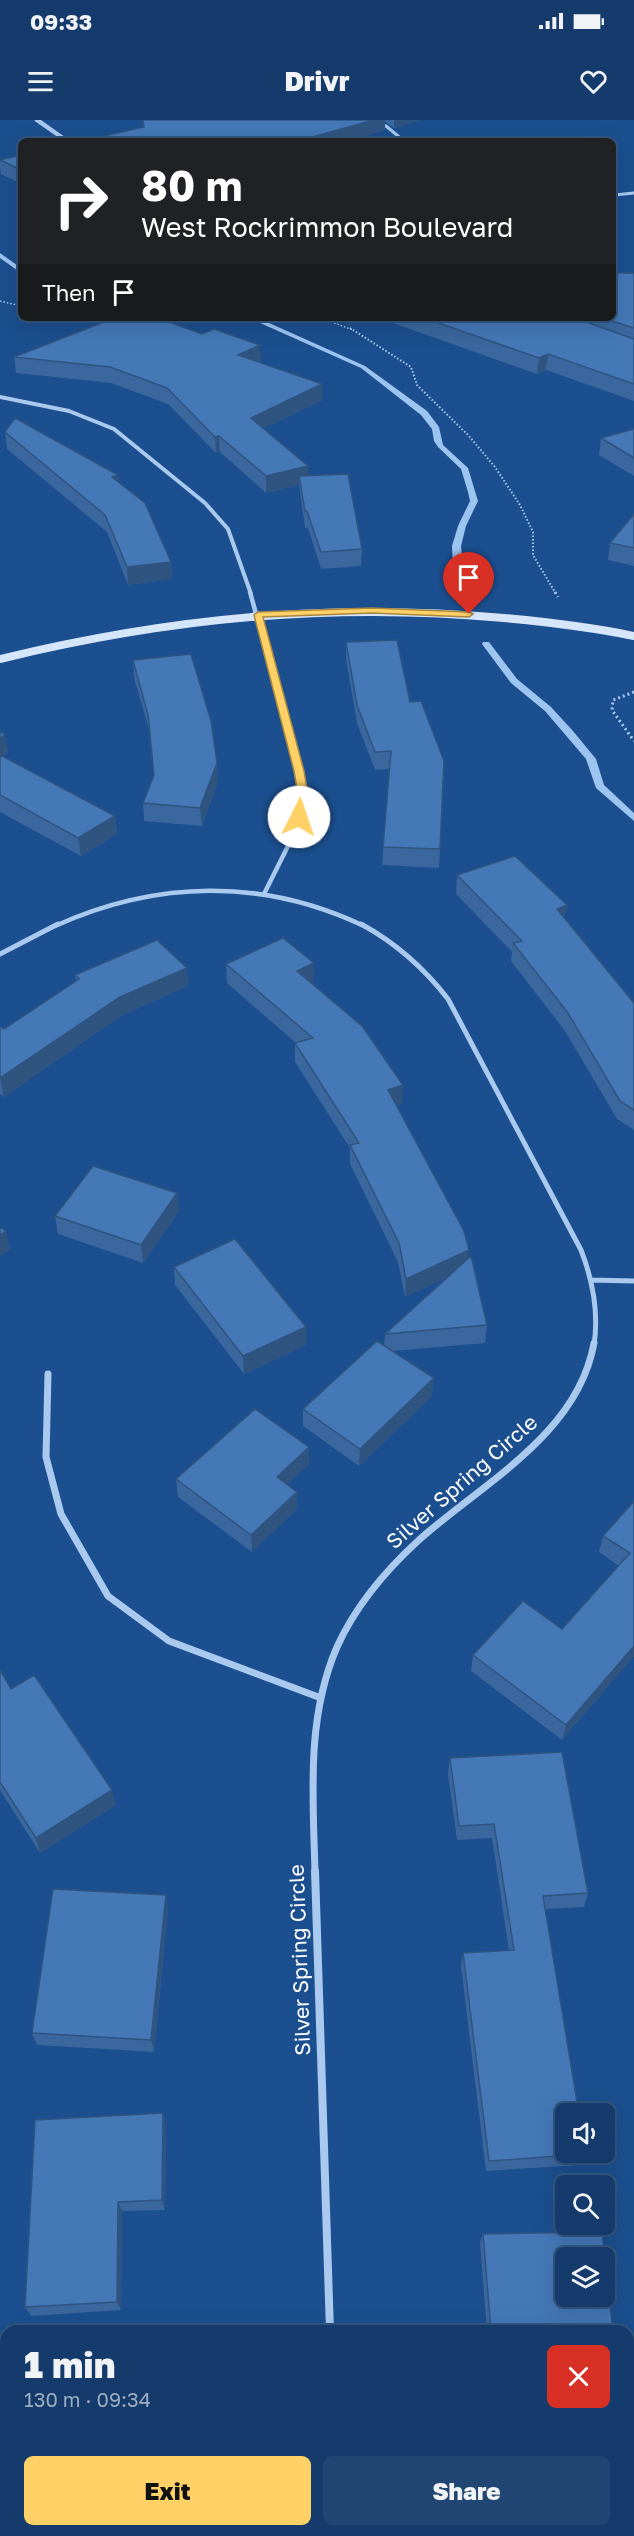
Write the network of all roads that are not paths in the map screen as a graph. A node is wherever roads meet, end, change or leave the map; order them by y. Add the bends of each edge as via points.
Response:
1 (37, 120) edge
2 (365, 120) edge
3 (63, 138) edge
4 (400, 138) edge
5 (634, 193) edge
6 (616, 195) edge
7 (0, 397) edge
8 (258, 615) junction
9 (634, 636) edge
10 (0, 660) edge
11 (265, 892) junction
12 (0, 954) edge
13 (591, 1280) junction
14 (634, 1281) edge
15 (48, 1374) dead end
16 (321, 1698) junction
17 (330, 2325) edge

1 - 3 street
2 - 4 street via 386,126
5 - 6 street
7 - 8 street via 69,411 114,429 205,503 228,529
8 - 9 main road via 427,612 512,618
8 - 10 main road via 113,633
8 - 11 street via 304,801 295,832
11 - 12 street, Silver Spring Circle via 220,889 135,899 92,910
11 - 13 street, Silver Spring Circle via 309,902 354,920 423,968 448,999 572,1231
13 - 14 street
13 - 16 street, Silver Spring Circle via 597,1330 584,1381 554,1425 512,1465 420,1538 386,1574 334,1649
15 - 16 street via 46,1457 61,1514 108,1596 169,1641
16 - 17 street, Silver Spring Circle via 312,1765

